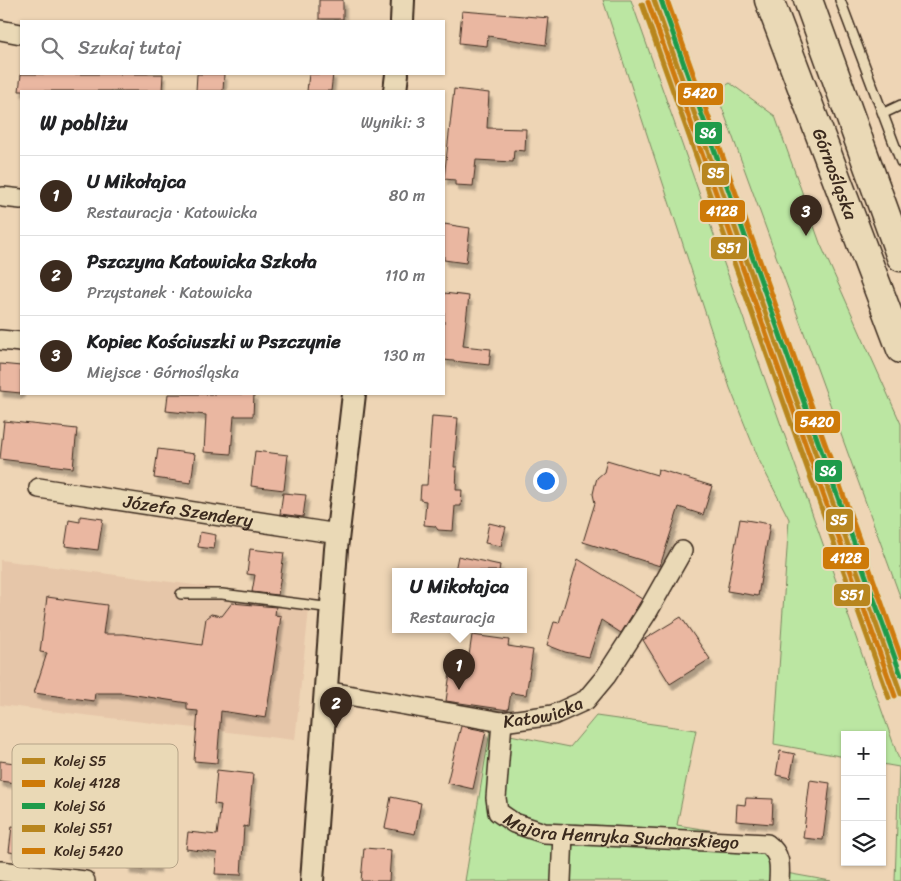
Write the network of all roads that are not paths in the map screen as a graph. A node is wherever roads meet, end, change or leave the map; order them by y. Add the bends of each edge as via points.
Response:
1 (403, 0) edge
2 (769, 0) edge
3 (808, 0) edge
4 (840, 0) edge
5 (402, 20) edge
6 (0, 30) edge
7 (20, 34) edge
8 (397, 75) edge
9 (395, 90) edge
10 (901, 105) edge
11 (884, 113) junction
12 (901, 162) edge
13 (901, 257) edge
14 (0, 340) edge
15 (20, 342) edge
16 (901, 349) edge
17 (354, 395) edge
18 (39, 488) dead end
19 (338, 534) junction
20 (682, 551) dead end
21 (181, 594) dead end
22 (332, 608) junction
23 (325, 691) junction
24 (502, 722) junction
25 (563, 834) junction
26 (0, 871) edge
27 (85, 881) edge
28 (312, 881) edge
29 (561, 881) edge
30 (779, 881) edge

1 - 5 street
2 - 16 main road, Górnośląska
3 - 13 main road, Górnośląska
4 - 11 lane
6 - 7 street
8 - 9 street
10 - 11 lane
11 - 12 lane
14 - 15 street
17 - 19 street
18 - 19 street, Józefa Szendery
19 - 22 street
20 - 24 street, Katowicka via 606,676 586,700 553,715
21 - 22 lane via 222,594
22 - 23 street
23 - 24 street, Katowicka
23 - 28 street
24 - 25 street, Majora Henryka Sucharskiego via 496,798 498,812 514,823 544,833
25 - 29 street
25 - 30 street, Majora Henryka Sucharskiego via 767,844 779,858
26 - 27 street

